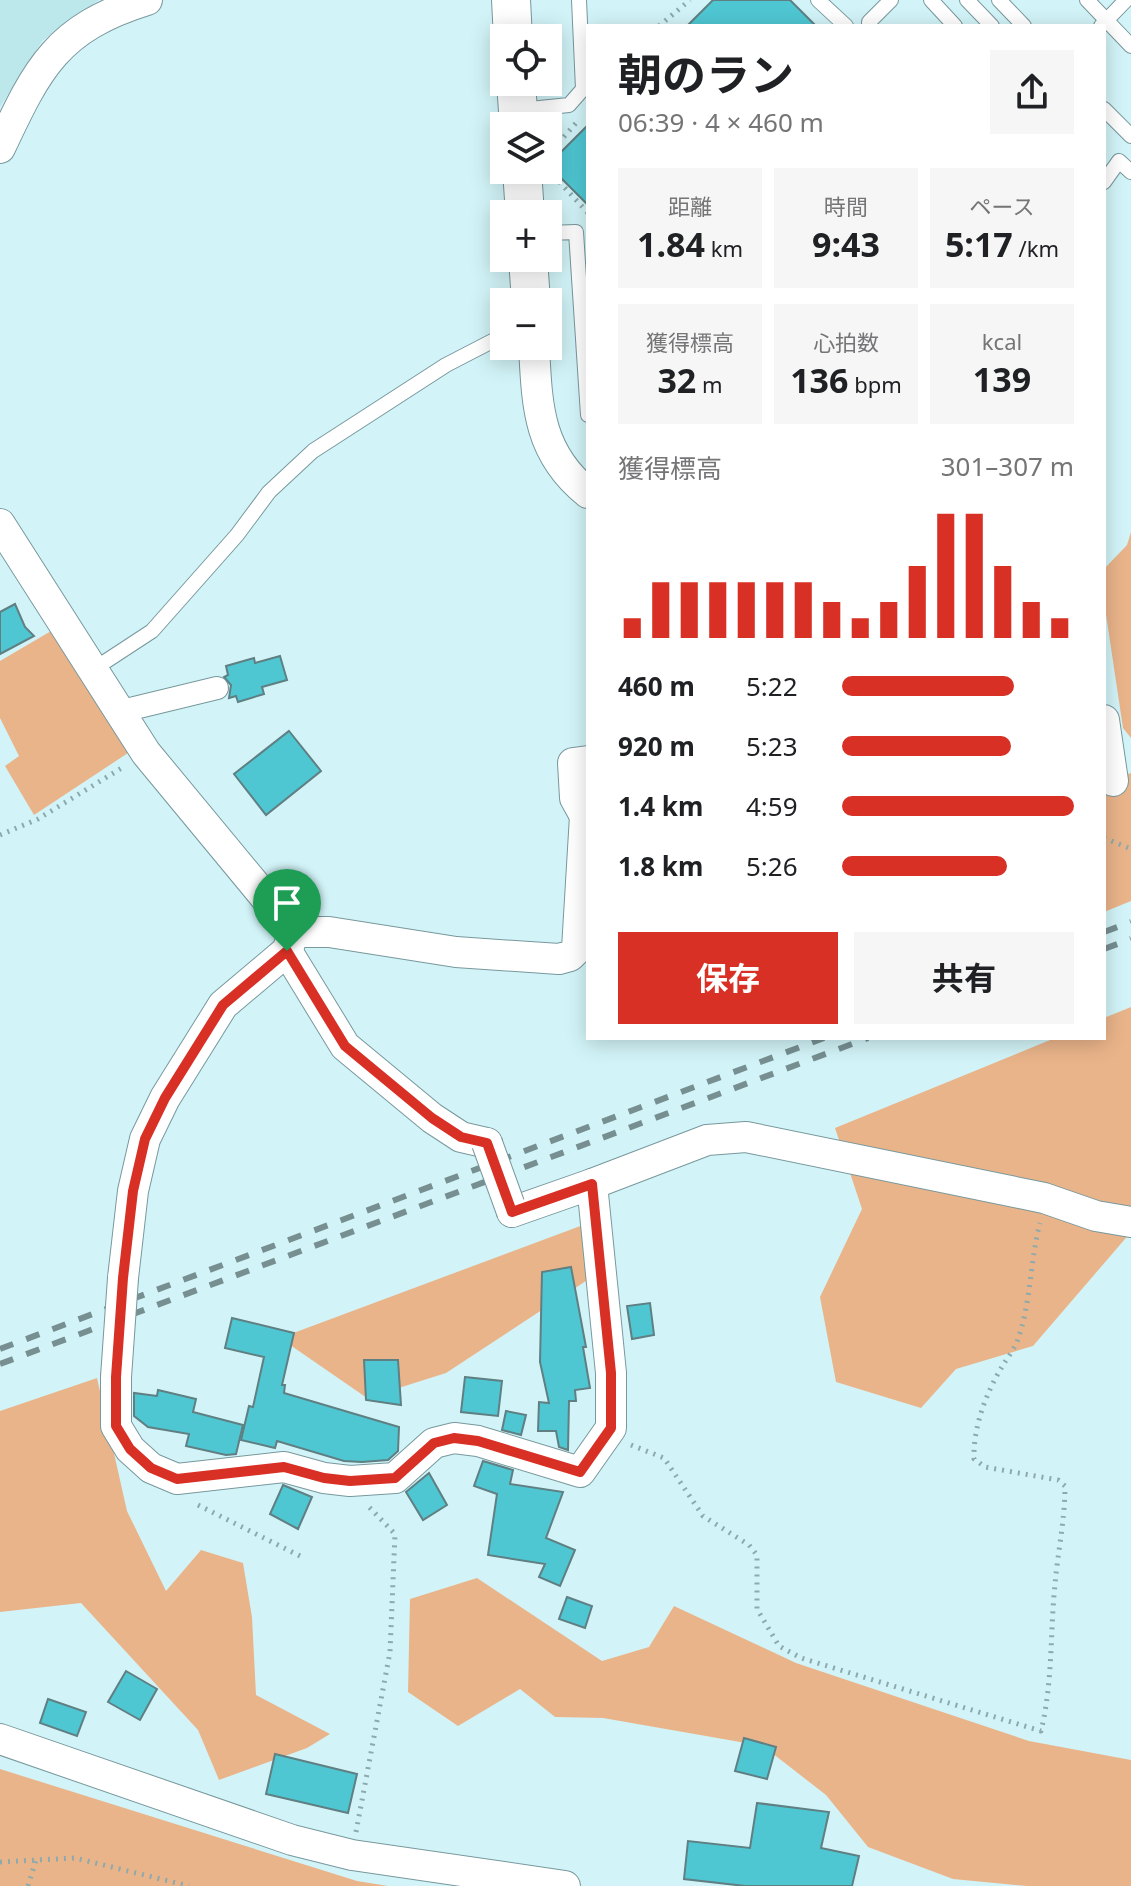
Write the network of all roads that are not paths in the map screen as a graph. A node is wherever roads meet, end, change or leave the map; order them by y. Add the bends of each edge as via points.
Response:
1 (144, 0) edge
2 (511, 0) edge
3 (579, 0) edge
4 (818, 0) edge
5 (891, 0) edge
6 (931, 0) edge
7 (967, 0) edge
8 (999, 0) edge
9 (1087, 0) edge
10 (1126, 0) edge
11 (1104, 23) edge
12 (512, 24) edge
13 (844, 24) edge
14 (869, 24) edge
15 (953, 24) edge
16 (990, 24) edge
17 (1022, 24) edge
18 (1106, 25) edge
19 (1131, 46) edge
20 (518, 106) edge
21 (1106, 111) edge
22 (1131, 136) edge
23 (0, 148) edge
24 (1131, 172) edge
25 (1106, 179) edge
26 (582, 233) edge
27 (490, 342) edge
28 (586, 354) edge
29 (535, 360) edge
30 (586, 491) edge
31 (0, 524) edge
32 (91, 671) junction
33 (217, 688) dead end
34 (118, 712) junction
35 (1106, 730) edge
36 (586, 761) edge
37 (1116, 780) edge
38 (586, 816) edge
39 (290, 941) junction
40 (592, 1184) junction
41 (1131, 1222) edge
42 (0, 1739) edge
43 (565, 1886) edge

1 - 23 street via 91,21 51,54
2 - 12 street
3 - 20 lane via 583,89 569,105
4 - 13 lane
5 - 14 lane
6 - 15 lane
7 - 16 lane
8 - 17 lane
9 - 11 lane
10 - 11 lane
18 - 19 lane
21 - 22 lane
24 - 25 lane via 1119,161
26 - 28 lane
27 - 32 lane via 313,451 269,492 152,631
29 - 30 street via 543,434 566,475
31 - 32 street
32 - 34 street
33 - 34 street
34 - 39 street
35 - 37 street
36 - 38 street via 573,763 575,798
38 - 39 street via 577,949 570,956 456,952 329,932
39 - 40 street, bridge via 345,1046 432,1118 461,1137 487,1143 512,1212
39 - 40 street, bridge via 223,1005 145,1139 123,1278 116,1426 151,1468 177,1479 284,1467 350,1481 395,1478 434,1443 454,1438 580,1472 608,1434 611,1373
40 - 41 street via 707,1140 746,1137 1047,1199
42 - 43 street via 257,1829 352,1855

